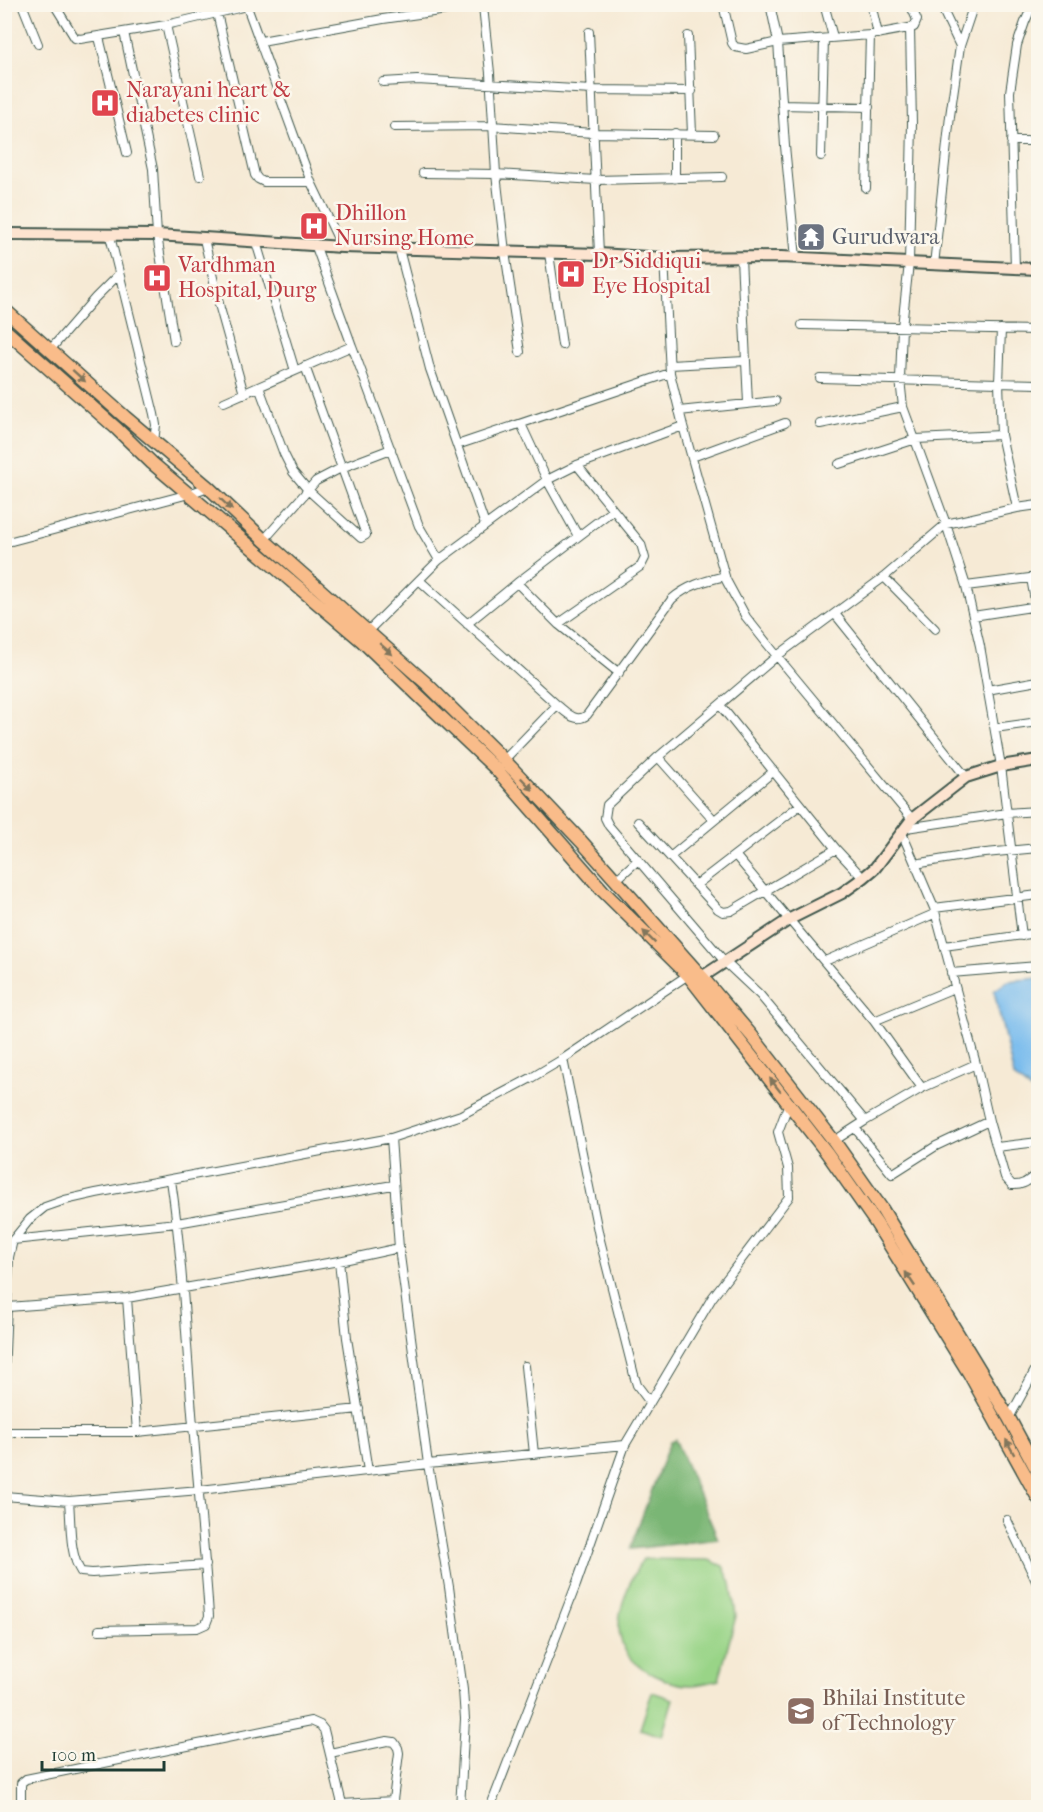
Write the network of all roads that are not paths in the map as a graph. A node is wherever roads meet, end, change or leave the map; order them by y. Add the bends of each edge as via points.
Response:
1 (22, 4) edge
2 (54, 4) edge
3 (723, 4) edge
4 (770, 4) edge
5 (824, 4) edge
6 (871, 4) edge
7 (909, 4) edge
8 (940, 4) edge
9 (974, 4) edge
10 (1033, 4) edge
11 (247, 5) edge
12 (486, 5) edge
13 (461, 7) edge
14 (217, 13) junction
15 (166, 25) junction
16 (910, 28) junction
17 (124, 32) junction
18 (589, 32) dead end
19 (874, 34) junction
20 (688, 36) dead end
21 (99, 37) junction
22 (829, 38) junction
23 (261, 41) junction
24 (778, 42) junction
25 (38, 44) dead end
26 (960, 46) junction
27 (383, 82) dead end
28 (490, 86) junction
29 (591, 90) junction
30 (692, 91) junction
31 (782, 105) junction
32 (823, 106) junction
33 (869, 107) junction
34 (492, 126) junction
35 (394, 127) dead end
36 (593, 133) junction
37 (675, 133) junction
38 (692, 134) junction
39 (714, 135) dead end
40 (1011, 141) junction
41 (1038, 141) edge
42 (127, 153) dead end
43 (821, 156) dead end
44 (423, 173) dead end
45 (496, 174) junction
46 (200, 176) dead end
47 (722, 177) dead end
48 (675, 179) junction
49 (596, 180) junction
50 (311, 183) junction
51 (866, 188) dead end
52 (4, 234) edge
53 (110, 236) junction
54 (157, 236) junction
55 (204, 239) junction
56 (256, 242) junction
57 (315, 244) junction
58 (342, 247) junction
59 (399, 249) junction
60 (505, 252) junction
61 (549, 253) junction
62 (599, 254) junction
63 (664, 258) junction
64 (741, 258) junction
65 (796, 258) junction
66 (909, 263) junction
67 (934, 265) junction
68 (1015, 268) junction
69 (1038, 269) edge
70 (119, 274) junction
71 (4, 309) edge
72 (802, 325) dead end
73 (902, 327) junction
74 (4, 329) edge
75 (1001, 329) junction
76 (1038, 330) edge
77 (174, 341) dead end
78 (562, 345) dead end
79 (352, 346) junction
80 (50, 350) junction
81 (520, 352) dead end
82 (745, 361) junction
83 (305, 366) junction
84 (670, 369) junction
85 (295, 371) junction
86 (820, 378) dead end
87 (900, 379) junction
88 (999, 383) junction
89 (1038, 384) edge
90 (260, 387) junction
91 (244, 394) junction
92 (775, 401) dead end
93 (224, 402) dead end
94 (748, 403) junction
95 (903, 407) junction
96 (679, 411) junction
97 (785, 423) dead end
98 (521, 424) junction
99 (820, 424) dead end
100 (683, 426) junction
101 (1001, 435) junction
102 (916, 440) junction
103 (154, 443) junction
104 (457, 445) junction
105 (391, 449) junction
106 (692, 457) junction
107 (839, 464) dead end
108 (577, 465) junction
109 (341, 468) junction
110 (547, 480) junction
111 (208, 488) junction
112 (308, 490) junction
113 (189, 494) junction
114 (1038, 505) edge
115 (1017, 508) junction
116 (613, 510) junction
117 (946, 524) junction
118 (485, 525) junction
119 (578, 536) junction
120 (264, 540) junction
121 (4, 543) edge
122 (439, 560) junction
123 (884, 577) junction
124 (1035, 577) edge
125 (725, 578) junction
126 (419, 580) junction
127 (517, 583) junction
128 (966, 586) junction
129 (1037, 606) edge
130 (835, 614) junction
131 (973, 616) junction
132 (1038, 618) edge
133 (467, 624) junction
134 (558, 624) junction
135 (935, 630) dead end
136 (367, 632) junction
137 (777, 656) junction
138 (619, 673) junction
139 (1038, 681) edge
140 (987, 690) junction
141 (557, 705) junction
142 (720, 705) junction
143 (1038, 722) edge
144 (995, 728) junction
145 (658, 757) junction
146 (504, 760) junction
147 (1038, 760) edge
148 (1001, 766) junction
149 (774, 771) junction
150 (966, 777) junction
151 (800, 805) junction
152 (1038, 811) edge
153 (1007, 813) junction
154 (714, 820) junction
155 (638, 822) dead end
156 (907, 827) junction
157 (1038, 848) edge
158 (836, 849) junction
159 (1012, 851) junction
160 (735, 855) junction
161 (670, 857) junction
162 (636, 862) junction
163 (915, 864) junction
164 (863, 878) junction
165 (615, 879) junction
166 (696, 885) junction
167 (765, 890) junction
168 (1038, 895) edge
169 (1017, 897) junction
170 (934, 911) junction
171 (790, 919) junction
172 (1038, 933) edge
173 (1022, 936) junction
174 (944, 946) junction
175 (725, 962) junction
176 (825, 962) junction
177 (1038, 966) edge
178 (951, 973) junction
179 (688, 975) junction
180 (702, 977) junction
181 (954, 988) junction
182 (874, 1021) junction
183 (563, 1059) junction
184 (975, 1064) junction
185 (922, 1088) junction
186 (789, 1103) junction
187 (865, 1121) junction
188 (989, 1122) junction
189 (855, 1128) junction
190 (390, 1138) junction
191 (834, 1141) junction
192 (1038, 1142) edge
193 (997, 1147) junction
194 (1038, 1173) edge
195 (171, 1180) junction
196 (393, 1185) junction
197 (177, 1223) junction
198 (13, 1240) junction
199 (399, 1248) junction
200 (339, 1261) junction
201 (184, 1289) junction
202 (127, 1298) junction
203 (8, 1306) junction
204 (525, 1365) dead end
205 (1038, 1365) edge
206 (4, 1376) edge
207 (650, 1401) junction
208 (359, 1409) junction
209 (1009, 1418) junction
210 (193, 1426) junction
211 (4, 1432) edge
212 (137, 1432) junction
213 (625, 1445) junction
214 (534, 1454) junction
215 (428, 1464) junction
216 (368, 1471) junction
217 (1038, 1472) edge
218 (200, 1490) junction
219 (4, 1496) edge
220 (1038, 1498) edge
221 (69, 1501) junction
222 (1007, 1520) dead end
223 (206, 1565) junction
224 (1038, 1585) edge
225 (99, 1630) dead end
226 (330, 1752) junction
227 (393, 1804) edge
228 (343, 1806) edge
229 (21, 1808) edge
230 (460, 1808) edge
231 (490, 1808) edge

1 - 25 street
2 - 21 street via 75,38
3 - 24 street via 735,47 746,49
4 - 24 street
5 - 22 street
6 - 19 street
7 - 16 street via 917,20
8 - 26 street
9 - 26 street
10 - 40 street via 1017,45 1010,92
11 - 14 street
11 - 23 street
12 - 13 street
12 - 28 street
13 - 23 street
14 - 15 street
14 - 50 street via 255,175 264,182
15 - 17 street
15 - 46 street
16 - 19 street
16 - 66 street
17 - 21 street
17 - 54 street via 153,169
18 - 29 street
19 - 22 street
19 - 33 street
20 - 30 street
21 - 42 street
22 - 24 street
22 - 32 street
23 - 50 street
24 - 31 street
26 - 67 street
27 - 28 street via 417,80
28 - 29 street
28 - 34 street
29 - 30 street
29 - 36 street
30 - 38 street
31 - 32 street
31 - 65 street
32 - 33 street
32 - 43 street
33 - 51 street
34 - 35 street
34 - 36 street
34 - 45 street
36 - 37 street
36 - 49 street
37 - 38 street
37 - 48 street
38 - 39 street
40 - 41 street
40 - 68 street
44 - 45 street
45 - 49 street
45 - 60 street
47 - 48 street
48 - 49 street
49 - 62 street
50 - 58 street
52 - 53 street
53 - 54 street
53 - 70 street
54 - 55 street
54 - 77 street
55 - 56 street
55 - 91 street
56 - 57 street
56 - 85 street
57 - 58 street
57 - 79 street
58 - 59 street
59 - 60 street
59 - 104 street via 430,369
60 - 61 street
60 - 81 street
61 - 62 street
61 - 78 street
62 - 63 street
63 - 64 street
63 - 84 street
64 - 65 street
64 - 82 street
65 - 66 street
66 - 67 street
66 - 73 street
67 - 68 street
68 - 69 street
70 - 80 street
70 - 103 street via 154,414
71 - 80 main road
72 - 73 street
73 - 75 street
73 - 87 street
74 - 113 main road
75 - 76 street
75 - 88 street
79 - 83 street
79 - 105 street
80 -> 103 main road
82 - 84 street
82 - 94 street
83 - 85 street
83 - 109 street
84 - 96 street
84 - 98 street
85 - 90 street
86 - 87 street
87 - 88 street
87 - 95 street
88 - 89 street
88 - 101 street
90 - 91 street
90 - 112 street via 284,454
91 - 93 street
92 - 94 street
94 - 96 street
95 - 99 street
95 - 102 street
96 - 100 street
97 - 106 street
98 - 104 street
98 - 110 street
100 - 106 street
100 - 108 street
101 - 102 street
101 - 115 street
102 - 107 street
102 - 117 street
103 - 111 main road
104 - 118 street
105 - 109 street
105 - 122 street via 419,526
106 - 125 street
108 - 110 street
108 - 116 street
109 - 112 street via 316,481
109 - 112 street via 364,537 359,537
110 - 118 street
110 - 119 street
111 - 113 street
111 -> 120 main road
112 - 120 street
113 - 121 street
179 -> 113 main road via 603,891 496,769 362,641
114 - 115 street
115 - 117 street
116 - 119 street
116 - 134 street via 641,544 644,562
117 - 123 street
117 - 128 street
118 - 122 street
119 - 127 street
120 - 136 main road
122 - 126 street
123 - 130 street
123 - 135 street
124 - 128 street
124 - 129 street
125 - 137 street via 746,617
125 - 138 street via 682,590
126 - 133 street
126 - 136 street
127 - 133 street
127 - 134 street
128 - 131 street
129 - 131 street
129 - 132 street
130 - 137 street
130 - 150 street
131 - 140 street
133 - 141 street
134 - 138 street
136 -> 146 main road via 426,683
137 - 142 street
137 - 156 street
138 - 141 street via 583,718 573,718
139 - 140 street
140 - 144 street
141 - 146 street
142 - 145 street
142 - 149 street
143 - 144 street
144 - 148 street
145 - 154 street
145 - 162 street via 607,805 605,812 609,826
146 -> 165 main road
147 - 148 street
148 - 150 street
148 - 153 street
149 - 151 street
149 - 154 street
150 - 156 street
151 - 158 street
151 - 160 street
152 - 153 street
153 - 156 street
153 - 159 street
154 - 161 street
155 - 161 street
156 - 163 street
156 - 164 street
157 - 159 street
158 - 164 street
158 - 167 street
159 - 163 street
159 - 169 street
160 - 166 street
160 - 167 street
161 - 166 street
162 - 165 street
162 - 175 street
163 - 170 street
164 - 171 street
165 - 180 main road
166 - 167 street via 723,912
167 - 171 street
168 - 169 street
169 - 170 street
169 - 173 street
170 - 174 street
170 - 176 street
171 - 175 street
171 - 176 street
172 - 173 street
173 - 174 street
174 - 178 street
175 - 180 street
175 - 187 street via 760,995
176 - 182 street
177 - 178 street
178 - 181 street
179 - 180 street
179 - 183 street
186 -> 179 main road
180 - 191 main road
181 - 182 street
181 - 184 street
182 - 185 street
183 - 190 street via 461,1115
183 - 207 street via 599,1236 634,1375
184 - 185 street
184 - 188 street
185 - 187 street
186 - 207 street via 778,1132 788,1168 789,1197 712,1298
220 -> 186 main road via 969,1373 876,1223
187 - 189 street
188 - 189 street via 936,1146 892,1174
188 - 193 street
189 - 191 street
190 - 195 street
190 - 196 street
191 - 209 main road via 882,1209
192 - 193 street
193 - 194 street via 1005,1177 1012,1185 1027,1183
195 - 197 street
195 - 198 street via 96,1193 45,1207
196 - 197 street
196 - 199 street
197 - 198 street
197 - 201 street
198 - 203 street
199 - 200 street
199 - 215 street
200 - 201 street
200 - 208 street
201 - 202 street
201 - 210 street
202 - 203 street
202 - 212 street
203 - 206 street
204 - 214 street
205 - 209 street
207 - 213 street
208 - 210 street
208 - 216 street
209 - 217 main road
210 - 212 street
210 - 218 street
211 - 212 street
213 - 214 street
213 - 231 street
214 - 215 street
215 - 216 street
215 - 230 street via 465,1710
216 - 218 street
218 - 221 street
218 - 223 street
219 - 221 street
221 - 223 street via 74,1553 81,1572
222 - 224 street
223 - 225 street via 209,1616 202,1627
226 - 227 street via 394,1742 399,1753
226 - 228 street
226 - 229 street via 324,1730 316,1722 306,1722 26,1779 21,1784
227 - 228 street

